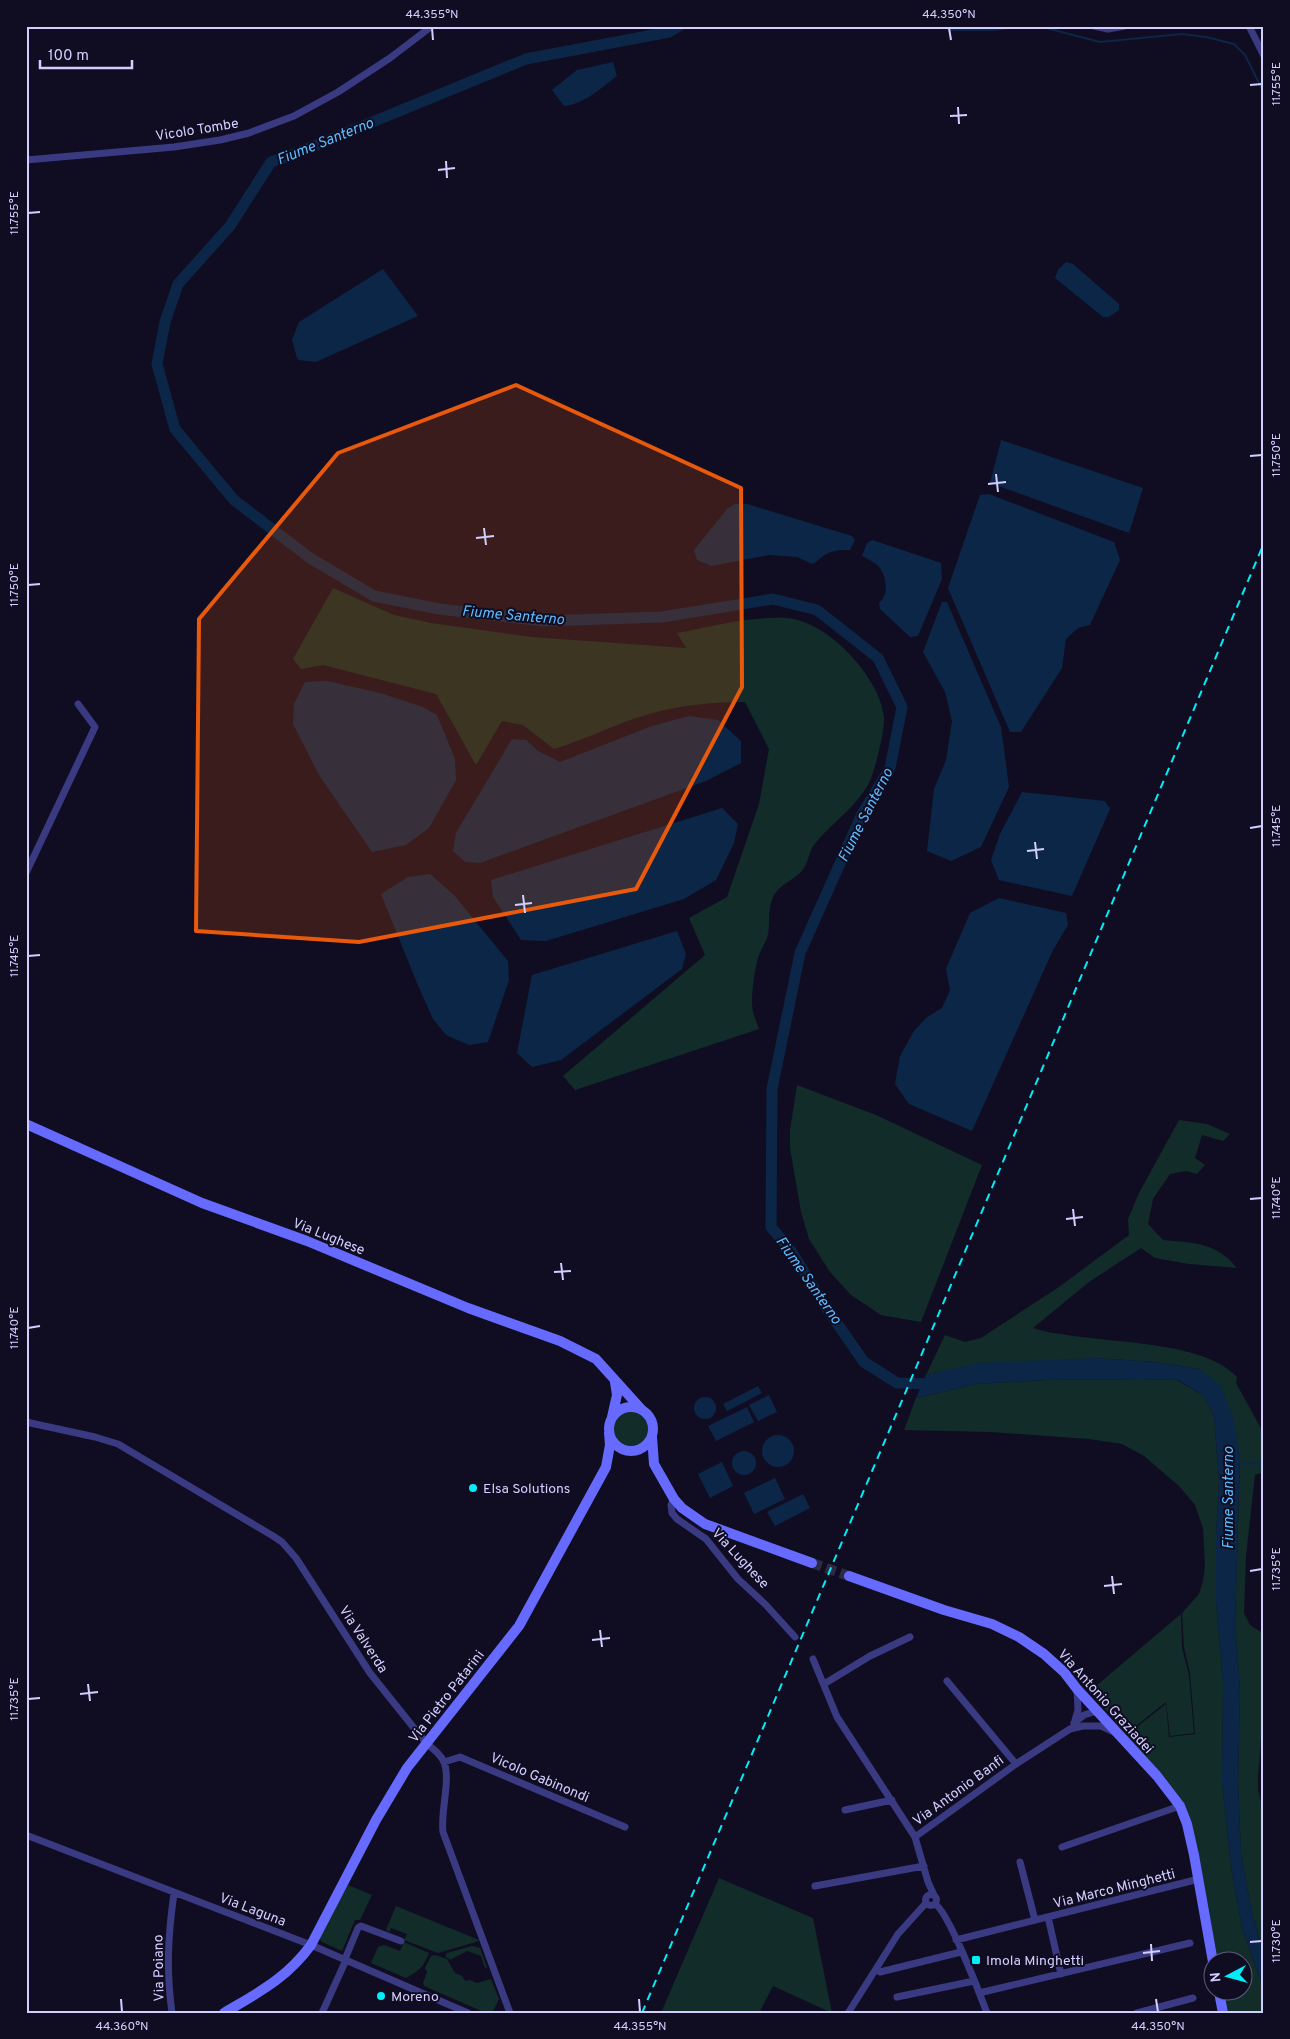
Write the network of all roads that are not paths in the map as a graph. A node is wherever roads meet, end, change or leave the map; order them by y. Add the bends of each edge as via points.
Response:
1 (432, 26) edge
2 (1094, 26) edge
3 (1125, 26) edge
4 (1249, 26) edge
5 (1264, 56) edge
6 (26, 160) edge
7 (78, 704) dead end
8 (26, 873) edge
9 (26, 1124) edge
10 (615, 1381) junction
11 (642, 1410) junction
12 (611, 1419) junction
13 (26, 1422) edge
14 (609, 1433) junction
15 (652, 1437) junction
16 (630, 1452) junction
17 (654, 1464) junction
18 (606, 1467) junction
19 (674, 1499) junction
20 (812, 1563) tunnel mouth
21 (849, 1576) tunnel mouth
22 (794, 1637) dead end
23 (910, 1637) dead end
24 (813, 1659) dead end
25 (947, 1682) dead end
26 (824, 1684) junction
27 (1077, 1689) junction
28 (1097, 1711) junction
29 (1072, 1726) junction
30 (1083, 1726) junction
31 (1117, 1733) junction
32 (426, 1743) junction
33 (444, 1762) junction
34 (1016, 1764) junction
35 (892, 1800) junction
36 (1180, 1806) junction
37 (845, 1810) dead end
38 (625, 1827) dead end
39 (26, 1835) edge
40 (915, 1837) junction
41 (1062, 1847) dead end
42 (1020, 1862) dead end
43 (924, 1866) junction
44 (1199, 1879) junction
45 (815, 1886) dead end
46 (174, 1893) junction
47 (929, 1898) junction
48 (1048, 1917) junction
49 (1035, 1920) junction
50 (956, 1940) junction
51 (401, 1941) dead end
52 (1190, 1943) dead end
53 (311, 1945) junction
54 (961, 1952) junction
55 (1212, 1952) edge
56 (345, 1960) junction
57 (880, 1972) dead end
58 (1061, 1974) junction
59 (974, 1981) junction
60 (979, 1993) junction
61 (896, 1997) dead end
62 (1193, 1998) dead end
63 (172, 2013) edge
64 (224, 2013) edge
65 (322, 2013) edge
66 (468, 2013) edge
67 (510, 2013) edge
68 (848, 2013) edge
69 (987, 2013) edge
70 (1137, 2013) edge

1 - 6 street, Vicolo Tombe via 338,92 294,116 249,133 174,147
2 - 3 street via 1108,29
4 - 5 street
7 - 8 street via 95,727
9 - 10 main road, Via Lughese via 202,1204 307,1241 468,1308 560,1341 596,1359
10 - 11 main road, Via Lughese
10 - 12 main road via 617,1395
11 - 12 main road via 622,1409
11 - 15 main road, Via Lughese via 652,1422
12 - 14 main road
13 - 32 street, Via Valverda via 118,1444 282,1542 370,1673
14 - 16 main road via 615,1446
14 - 18 main road, Via Pietro Patarini
15 - 16 main road via 645,1447
15 - 17 main road
16 - 17 main road
16 - 18 main road, Via Pietro Patarini via 620,1455
17 - 19 main road
18 - 32 main road, Via Pietro Patarini via 519,1626
19 - 20 main road via 705,1524
19 - 22 street, Via Lughese via 672,1513 677,1519 706,1539 738,1579
21 - 27 main road, Via Antonio Graziadei via 992,1624 1019,1637 1044,1654
23 - 26 street via 870,1656
24 - 26 street
25 - 34 street, Via Antonio Banfi
26 - 35 street via 837,1717
27 - 28 main road, Via Antonio Graziadei
27 - 29 street via 1078,1710
28 - 29 street, Via Antonio Banfi via 1084,1714
28 - 30 street
28 - 31 main road, Via Antonio Graziadei
29 - 30 street, Via Antonio Banfi
29 - 34 street, Via Antonio Banfi
30 - 31 street, Via Antonio Banfi via 1101,1726
31 - 36 main road, Via Antonio Graziadei
32 - 33 street, Via Valverda
32 - 53 main road, Via Pietro Patarini via 392,1792
33 - 38 street, Vicolo Gabinondi via 460,1757
33 - 67 street via 443,1832
34 - 40 street, Via Antonio Banfi
35 - 37 street
35 - 40 street
36 - 41 street
36 - 44 main road, Via Antonio Graziadei
39 - 46 street, Via Laguna
40 - 43 street
42 - 49 street
43 - 45 street
43 - 47 street
44 - 48 street, Via Marco Minghetti
44 - 55 main road, Via Antonio Graziadei
46 - 53 street, Via Laguna
46 - 63 street, Via Poiano via 167,1947
47 - 50 street via 930,1905 940,1908
47 - 68 street via 898,1934
48 - 49 street, Via Marco Minghetti
48 - 58 street
49 - 50 street, Via Marco Minghetti
50 - 54 street
51 - 56 street via 361,1926
52 - 58 street
53 - 56 street, Via Laguna
53 - 64 main road, Via Pietro Patarini via 286,1974
54 - 57 street
54 - 59 street
56 - 65 street
56 - 66 street, Via Laguna
58 - 60 street
59 - 60 street
59 - 61 street
60 - 69 street
62 - 70 street

